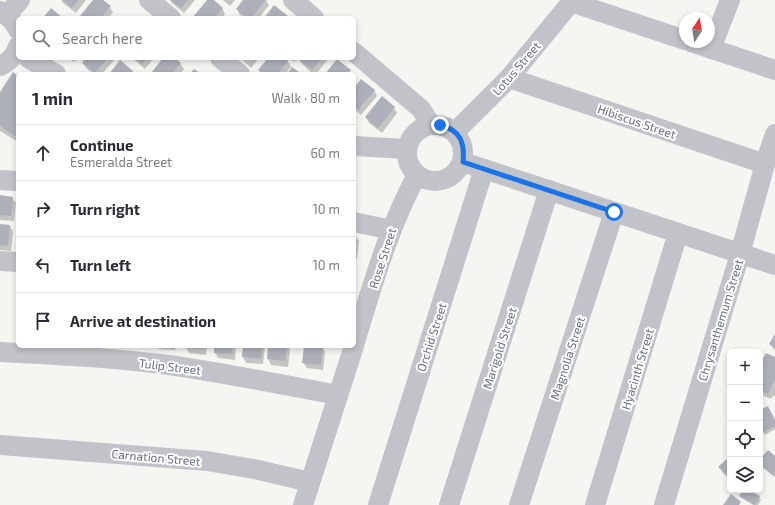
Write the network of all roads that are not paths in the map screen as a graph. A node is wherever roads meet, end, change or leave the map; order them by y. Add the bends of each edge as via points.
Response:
1 (149, 0) edge
2 (293, 0) edge
3 (730, 0) edge
4 (572, 1) edge
5 (169, 16) edge
6 (312, 16) edge
7 (679, 38) edge
8 (708, 48) edge
9 (711, 49) junction
10 (356, 54) edge
11 (16, 55) edge
12 (33, 60) edge
13 (222, 60) edge
14 (0, 66) edge
15 (775, 70) edge
16 (53, 72) edge
17 (238, 72) edge
18 (509, 78) junction
19 (431, 125) junction
20 (455, 132) junction
21 (775, 134) edge
22 (356, 146) edge
23 (407, 149) junction
24 (463, 162) junction
25 (765, 164) junction
26 (484, 169) junction
27 (417, 175) junction
28 (0, 180) edge
29 (16, 181) edge
30 (549, 190) junction
31 (614, 212) junction
32 (356, 222) edge
33 (390, 230) junction
34 (678, 233) junction
35 (740, 254) junction
36 (0, 260) edge
37 (16, 262) edge
38 (775, 265) edge
39 (360, 305) edge
40 (356, 332) edge
41 (353, 348) edge
42 (0, 352) edge
43 (338, 395) junction
44 (0, 445) edge
45 (310, 482) junction
46 (303, 505) edge
47 (378, 505) edge
48 (449, 505) edge
49 (519, 505) edge
50 (595, 505) edge
51 (664, 505) edge

1 - 5 street
2 - 6 street
3 - 9 street
4 - 7 street
4 - 18 street, Lotus Street
8 - 9 street
9 - 15 street
10 - 19 street via 421,109
11 - 14 street
12 - 16 street
13 - 17 street
18 - 20 street, Lotus Street
18 - 25 street, Hibiscus Street
19 - 20 street via 448,127
19 - 23 street via 415,133
20 - 24 street via 462,141
21 - 25 street, Chrysanthemum Street
22 - 23 street
23 - 27 street via 407,159
24 - 26 street
24 - 27 street via 448,178 438,181 427,180
25 - 35 street, Chrysanthemum Street
26 - 30 street
26 - 47 street, Orchid Street
27 - 33 street, Rose Street
28 - 29 street
30 - 31 street
30 - 48 street, Marigold Street
31 - 34 street
31 - 49 street, Magnolia Street
32 - 33 street
33 - 39 street, Rose Street
34 - 35 street
34 - 50 street, Hyacinth Street
35 - 38 street
35 - 51 street, Chrysanthemum Street
36 - 37 street
39 - 40 street, Rose Street
41 - 43 street, Rose Street
42 - 43 street, Tulip Street via 174,366
43 - 45 street, Rose Street
44 - 45 street, Carnation Street via 207,461
45 - 46 street, Rose Street

